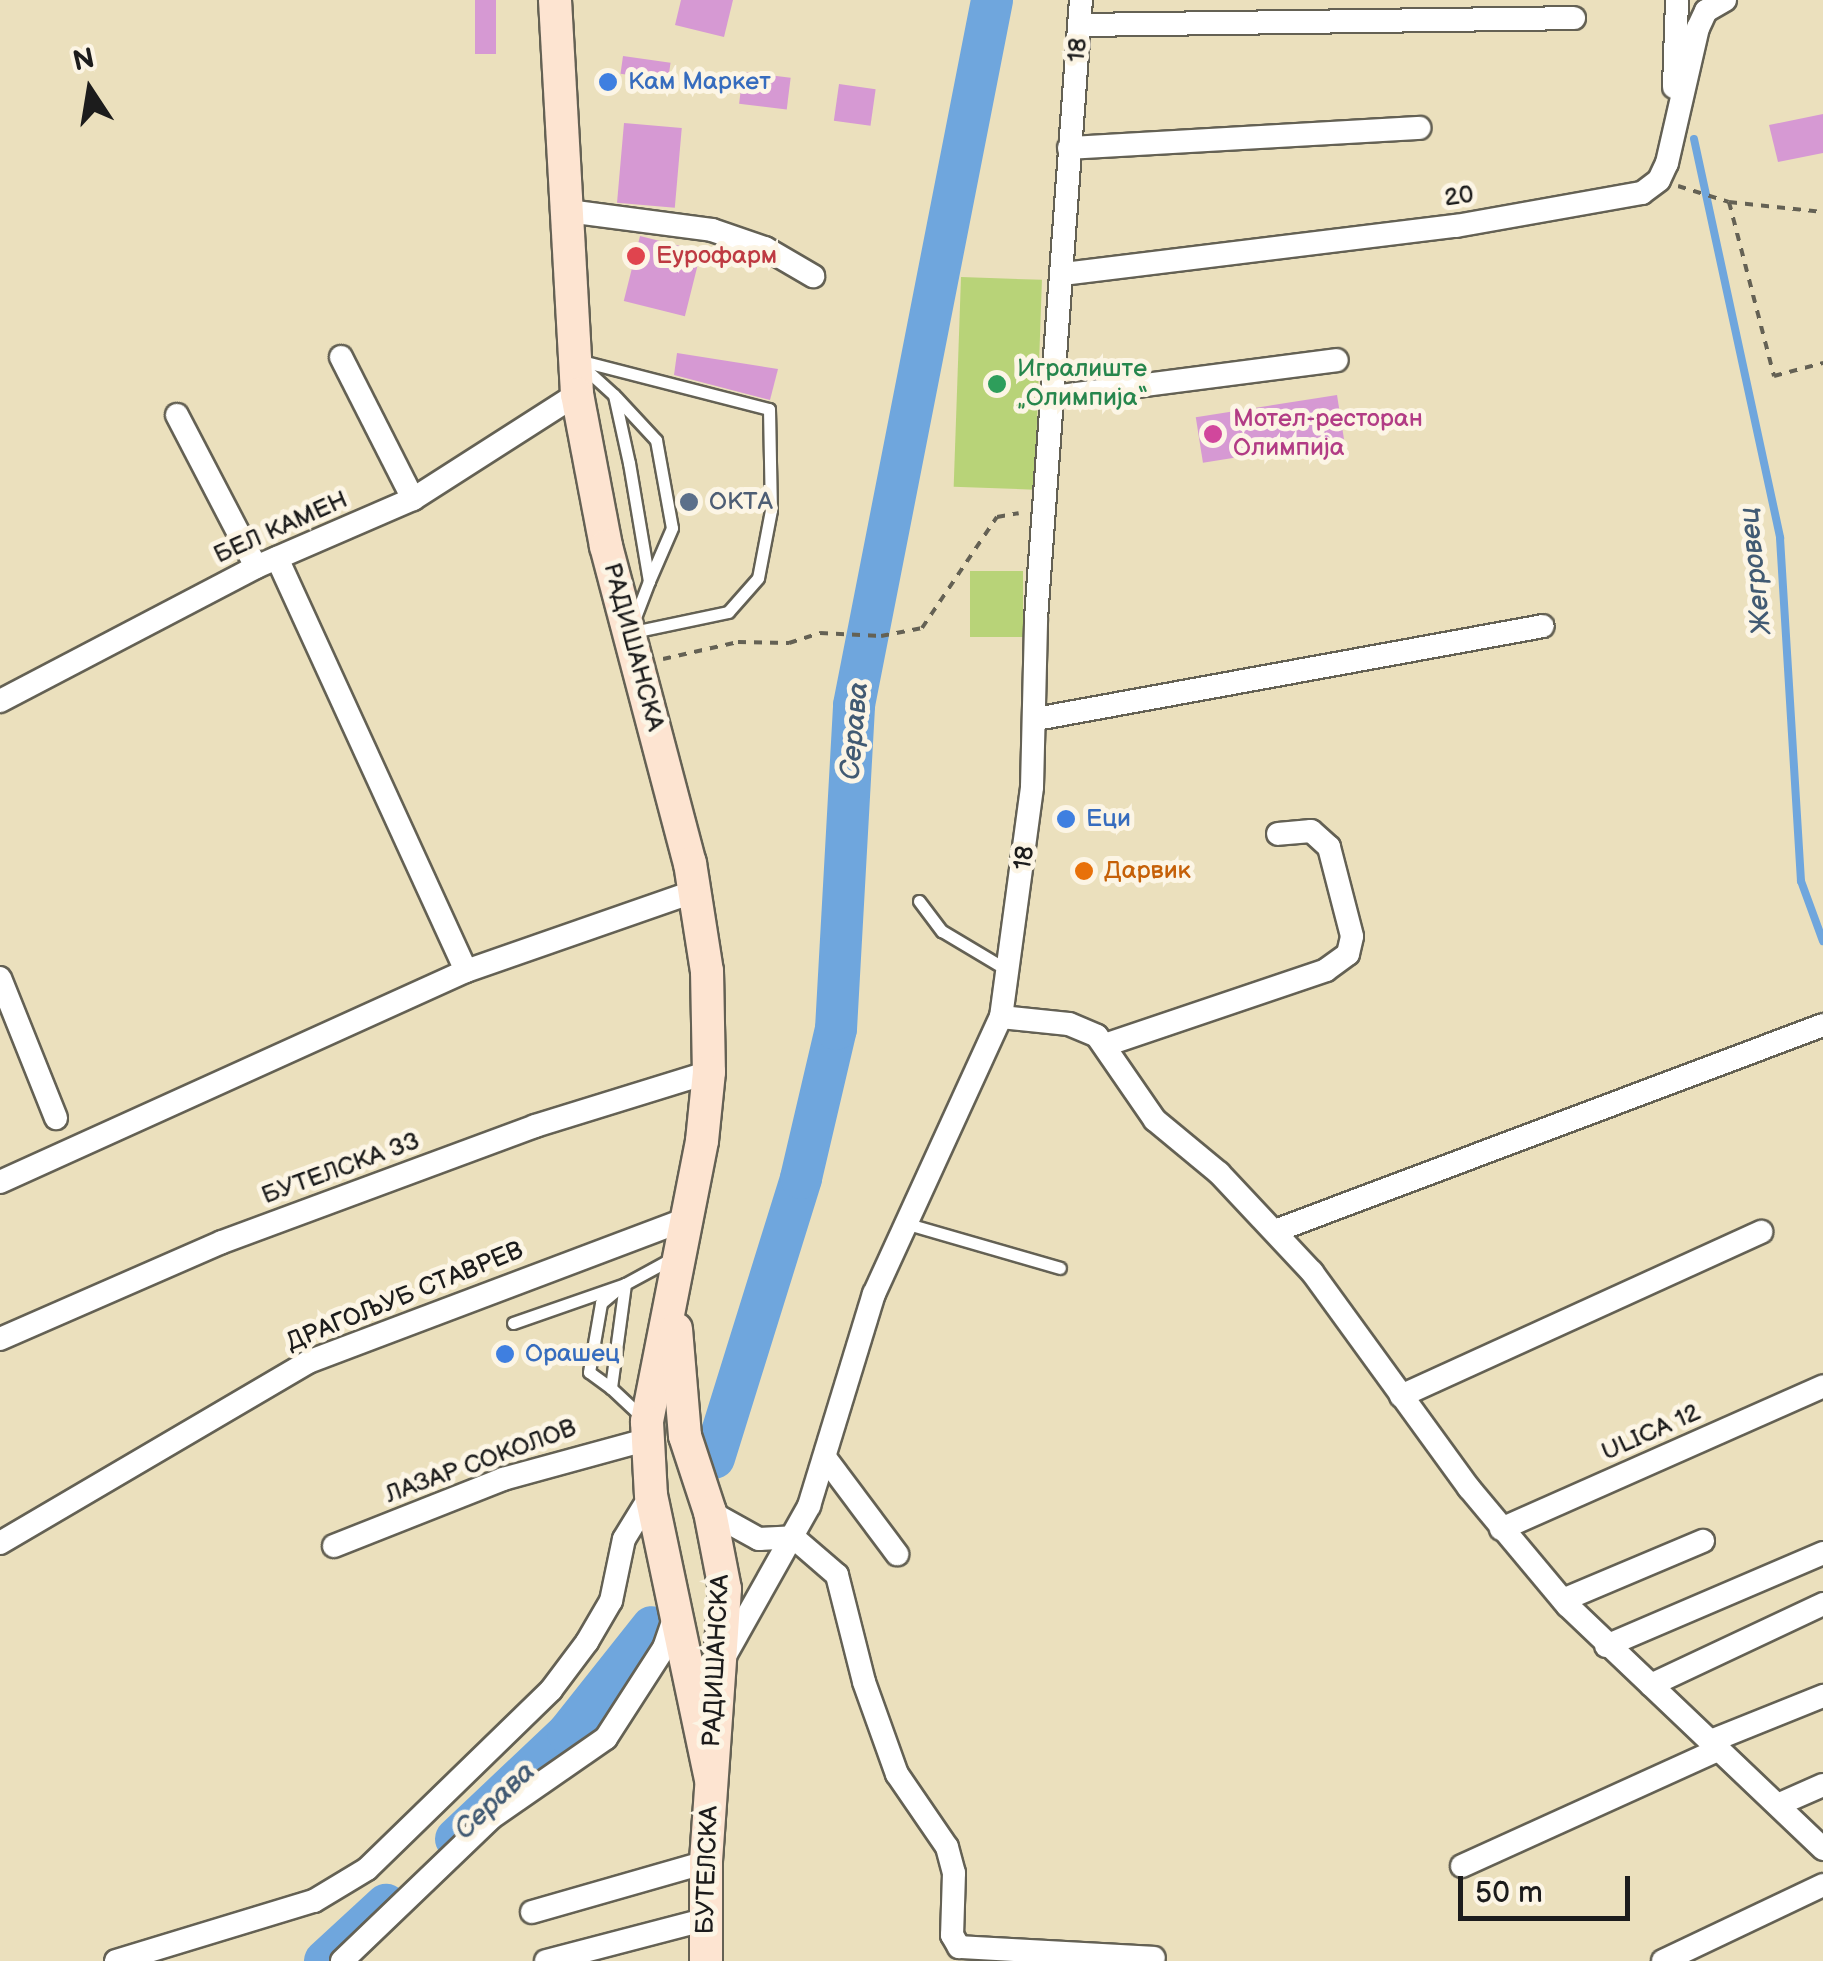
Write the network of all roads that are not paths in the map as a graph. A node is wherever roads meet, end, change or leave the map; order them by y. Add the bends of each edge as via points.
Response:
1 (556, 0) edge
2 (1081, 0) edge
3 (1677, 0) edge
4 (1725, 0) edge
5 (1574, 18) dead end
6 (1080, 25) junction
7 (1674, 116) junction
8 (1418, 128) dead end
9 (1069, 148) junction
10 (568, 211) junction
11 (1062, 274) junction
12 (812, 276) dead end
13 (341, 358) dead end
14 (574, 359) junction
15 (1337, 360) dead end
16 (577, 394) junction
17 (614, 395) junction
18 (1053, 397) junction
19 (178, 415) dead end
20 (412, 499) junction
21 (267, 563) junction
22 (649, 581) junction
23 (1543, 626) dead end
24 (633, 649) junction
25 (0, 701) edge
26 (1036, 719) junction
27 (1278, 834) dead end
28 (696, 891) junction
29 (919, 901) dead end
30 (1010, 970) junction
31 (466, 971) junction
32 (0, 978) edge
33 (1001, 1017) junction
34 (1823, 1025) edge
35 (1105, 1045) junction
36 (709, 1072) junction
37 (56, 1118) dead end
38 (0, 1182) edge
39 (686, 1218) junction
40 (908, 1224) junction
41 (1275, 1232) junction
42 (1761, 1232) dead end
43 (679, 1254) junction
44 (1060, 1268) dead end
45 (625, 1284) junction
46 (675, 1290) junction
47 (514, 1323) dead end
48 (0, 1339) edge
49 (1823, 1386) edge
50 (611, 1388) junction
51 (1401, 1396) junction
52 (649, 1454) junction
53 (826, 1458) junction
54 (696, 1468) junction
55 (710, 1512) junction
56 (1502, 1529) junction
57 (1703, 1541) dead end
58 (0, 1543) edge
59 (334, 1546) dead end
60 (787, 1547) junction
61 (1823, 1552) edge
62 (897, 1554) dead end
63 (725, 1590) junction
64 (1563, 1600) junction
65 (1823, 1604) edge
66 (678, 1608) junction
67 (1606, 1646) junction
68 (719, 1671) junction
69 (1650, 1685) junction
70 (1823, 1696) edge
71 (1716, 1745) junction
72 (711, 1779) junction
73 (1823, 1785) edge
74 (1782, 1804) junction
75 (1823, 1849) edge
76 (706, 1862) junction
77 (1462, 1866) dead end
78 (1823, 1886) edge
79 (532, 1912) dead end
80 (707, 1919) junction
81 (1154, 1958) dead end
82 (116, 1961) edge
83 (342, 1961) edge
84 (546, 1961) edge
85 (706, 1961) edge
86 (1663, 1961) edge

1 - 10 street, РАДИШАНСКА
2 - 6 street, 18
3 - 7 street
4 - 7 street via 1706,11
5 - 6 street
6 - 9 street, 18
7 - 11 street, 20 via 1660,180 1642,194 1583,208
8 - 9 street
9 - 11 street, 18
10 - 12 street via 712,230 765,248
10 - 14 street, РАДИШАНСКА
11 - 18 street, 18
13 - 20 street
14 - 16 street, РАДИШАНСКА
14 - 17 lane
14 - 24 lane via 769,409 772,510 758,578 728,612
15 - 18 street
16 - 20 street, БЕЛ КАМЕН
16 - 24 street, РАДИШАНСКА
17 - 22 lane
17 - 22 lane via 656,440 672,528
18 - 26 street, 18 via 1038,512
19 - 21 street
20 - 21 street, БЕЛ КАМЕН
21 - 25 street, БЕЛ КАМЕН
21 - 31 street
22 - 24 lane
23 - 26 street
24 - 28 street, РАДИШАНСКА
26 - 30 street, 18
27 - 35 street via 1312,830 1328,847 1352,936 1348,954 1326,970
28 - 31 street
28 - 36 street, РАДИШАНСКА via 708,972
29 - 30 lane via 942,931
30 - 33 street, 18
31 - 38 street
32 - 37 street
33 - 35 street via 1069,1024
33 - 40 street, 18
34 - 41 street
35 - 41 street via 1155,1120
36 - 39 street, РАДИШАНСКА
36 - 48 street, БУТЕЛСКА 33 via 535,1126 222,1242
39 - 43 street, РАДИШАНСКА
39 - 58 street, ДРАГОЉУБ СТАВРЕВ via 308,1362
40 - 44 lane
40 - 53 street, 18 via 874,1294
41 - 51 street via 1372,1349
42 - 51 street
43 - 45 lane
43 - 46 street, РАДИШАНСКА
45 - 47 lane
45 - 50 lane
45 - 50 lane via 601,1304 589,1372
46 - 52 street, РАДИШАНСКА
46 - 54 street, РАДИШАНСКА via 678,1397
49 - 56 street, ULICA 12
50 - 52 lane
51 - 56 street
52 - 54 street
52 - 59 street, ЛАЗАР СОКОЛОВ via 503,1480
52 - 66 street, РАДИШАНСКА
52 - 82 street via 611,1601 587,1642 551,1690 367,1869 314,1901
53 - 60 street, 18
53 - 62 street
54 - 55 street, РАДИШАНСКА
55 - 60 street
55 - 63 street, РАДИШАНСКА
56 - 64 street
57 - 64 street
60 - 63 street
60 - 68 street, 18 via 751,1600
60 - 81 street via 838,1575 864,1682 897,1774 946,1848 954,1873 952,1934 959,1947
61 - 67 street
63 - 66 street
63 - 68 street, РАДИШАНСКА
64 - 67 street
65 - 69 street
66 - 72 street, РАДИШАНСКА
66 - 83 street via 664,1648 606,1738 492,1818
67 - 69 street
68 - 72 street, РАДИШАНСКА
69 - 71 street
70 - 71 street
71 - 74 street
71 - 77 street
72 - 76 street, БУТЕЛСКА
73 - 74 street
74 - 75 street
76 - 79 street
76 - 80 street, БУТЕЛСКА
78 - 86 street
80 - 84 street
80 - 85 street, БУТЕЛСКА

